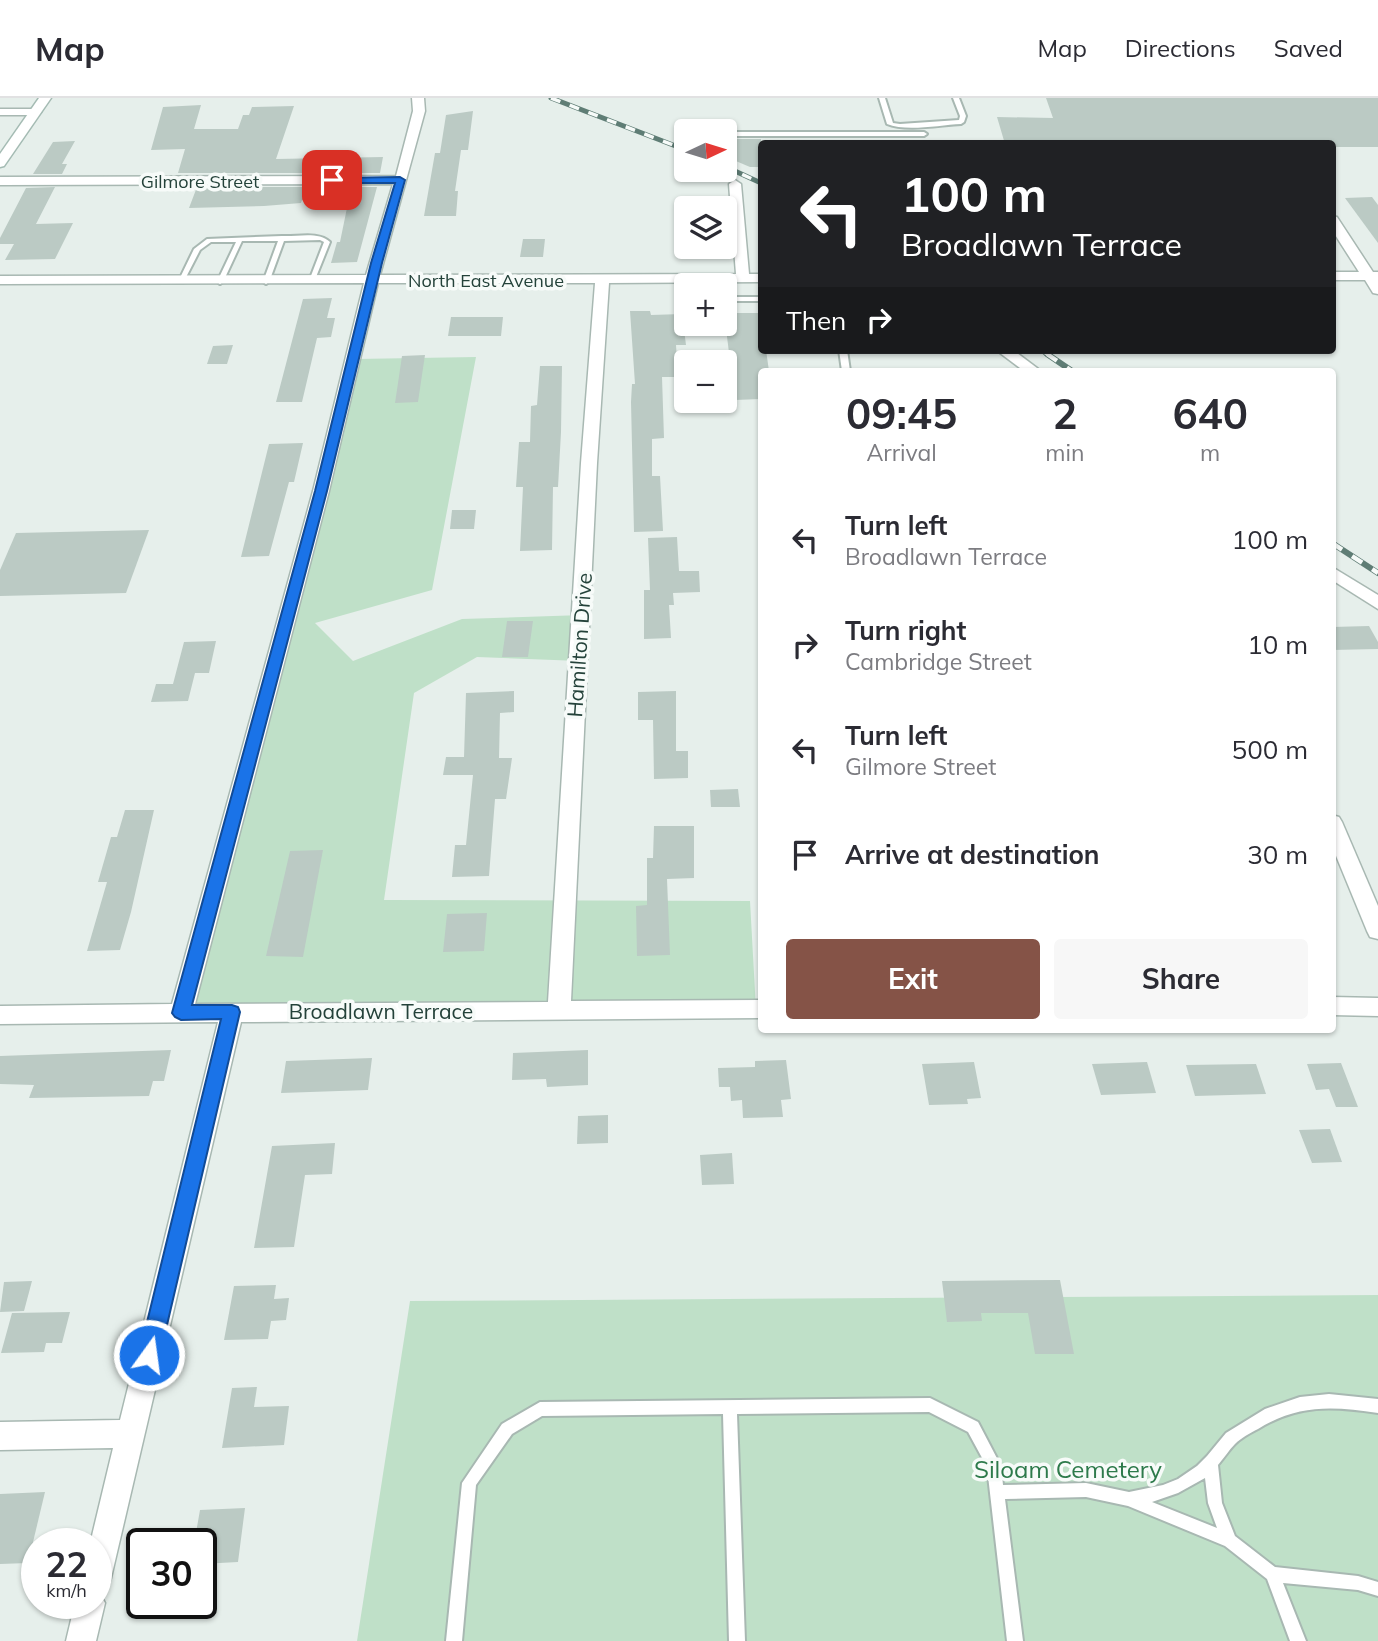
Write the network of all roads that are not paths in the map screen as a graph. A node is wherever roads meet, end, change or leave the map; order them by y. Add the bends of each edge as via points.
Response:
1 (45, 98) edge
2 (418, 98) edge
3 (882, 98) edge
4 (956, 98) edge
5 (0, 112) edge
6 (34, 112) junction
7 (922, 126) junction
8 (737, 134) edge
9 (924, 134) junction
10 (925, 140) edge
11 (0, 163) edge
12 (400, 180) junction
13 (0, 181) edge
14 (736, 184) dead end
15 (282, 238) junction
16 (240, 239) junction
17 (1338, 239) edge
18 (1336, 276) edge
19 (1373, 276) edge
20 (743, 278) junction
21 (758, 278) edge
22 (602, 279) junction
23 (737, 279) edge
24 (0, 280) edge
25 (313, 281) junction
26 (372, 281) junction
27 (674, 281) edge
28 (181, 282) junction
29 (220, 282) junction
30 (266, 282) junction
31 (1378, 290) edge
32 (737, 299) edge
33 (758, 299) edge
34 (1009, 354) edge
35 (1030, 368) edge
36 (1336, 575) edge
37 (1378, 603) edge
38 (1336, 831) edge
39 (1378, 931) edge
40 (1336, 1006) edge
41 (1378, 1007) edge
42 (758, 1009) edge
43 (559, 1010) junction
44 (232, 1012) junction
45 (181, 1013) junction
46 (0, 1015) edge
47 (1378, 1406) edge
48 (730, 1408) junction
49 (130, 1434) junction
50 (0, 1436) edge
51 (1211, 1462) junction
52 (997, 1492) junction
53 (1128, 1499) junction
54 (108, 1528) edge
55 (1230, 1541) junction
56 (1272, 1574) junction
57 (1378, 1588) edge
58 (86, 1619) edge
59 (81, 1641) edge
60 (454, 1641) edge
61 (737, 1641) edge
62 (1015, 1641) edge
63 (1298, 1641) edge

1 - 6 street
2 - 12 street via 419,111
3 - 7 lane via 890,124
4 - 7 lane via 961,122
5 - 6 street
6 - 11 street
7 - 9 lane
8 - 9 lane
9 - 10 lane
12 - 13 street, Gilmore Street
12 - 26 street
14 - 20 street
15 - 16 lane
15 - 25 lane via 326,239
15 - 30 lane
16 - 28 lane via 209,240 197,249
16 - 29 lane
17 - 19 street
18 - 19 street
19 - 31 street
20 - 21 street, North East Avenue
20 - 23 street, North East Avenue
22 - 26 street, North East Avenue
22 - 27 street, North East Avenue
22 - 43 street, Hamilton Drive
24 - 28 street, North East Avenue
25 - 26 street, North East Avenue
25 - 30 street, North East Avenue
26 - 45 street via 321,491
28 - 29 street, North East Avenue
29 - 30 street, North East Avenue
32 - 33 lane
34 - 35 street
36 - 37 street
38 - 39 street
40 - 41 street
42 - 43 street, Broadlawn Terrace
43 - 44 street, Broadlawn Terrace
44 - 45 street, Broadlawn Terrace
44 - 49 street
45 - 46 street, Broadlawn Terrace
47 - 51 lane via 1307,1400 1270,1413 1232,1437
48 - 52 lane via 930,1405 973,1427 994,1466
48 - 60 lane via 540,1409 507,1429 469,1483
48 - 61 lane
49 - 50 street
49 - 54 street
51 - 53 lane via 1191,1480 1163,1494
51 - 55 lane via 1217,1516
52 - 53 lane via 1086,1490
52 - 62 lane
53 - 55 lane
55 - 56 lane
56 - 57 lane
56 - 63 lane
58 - 59 street

